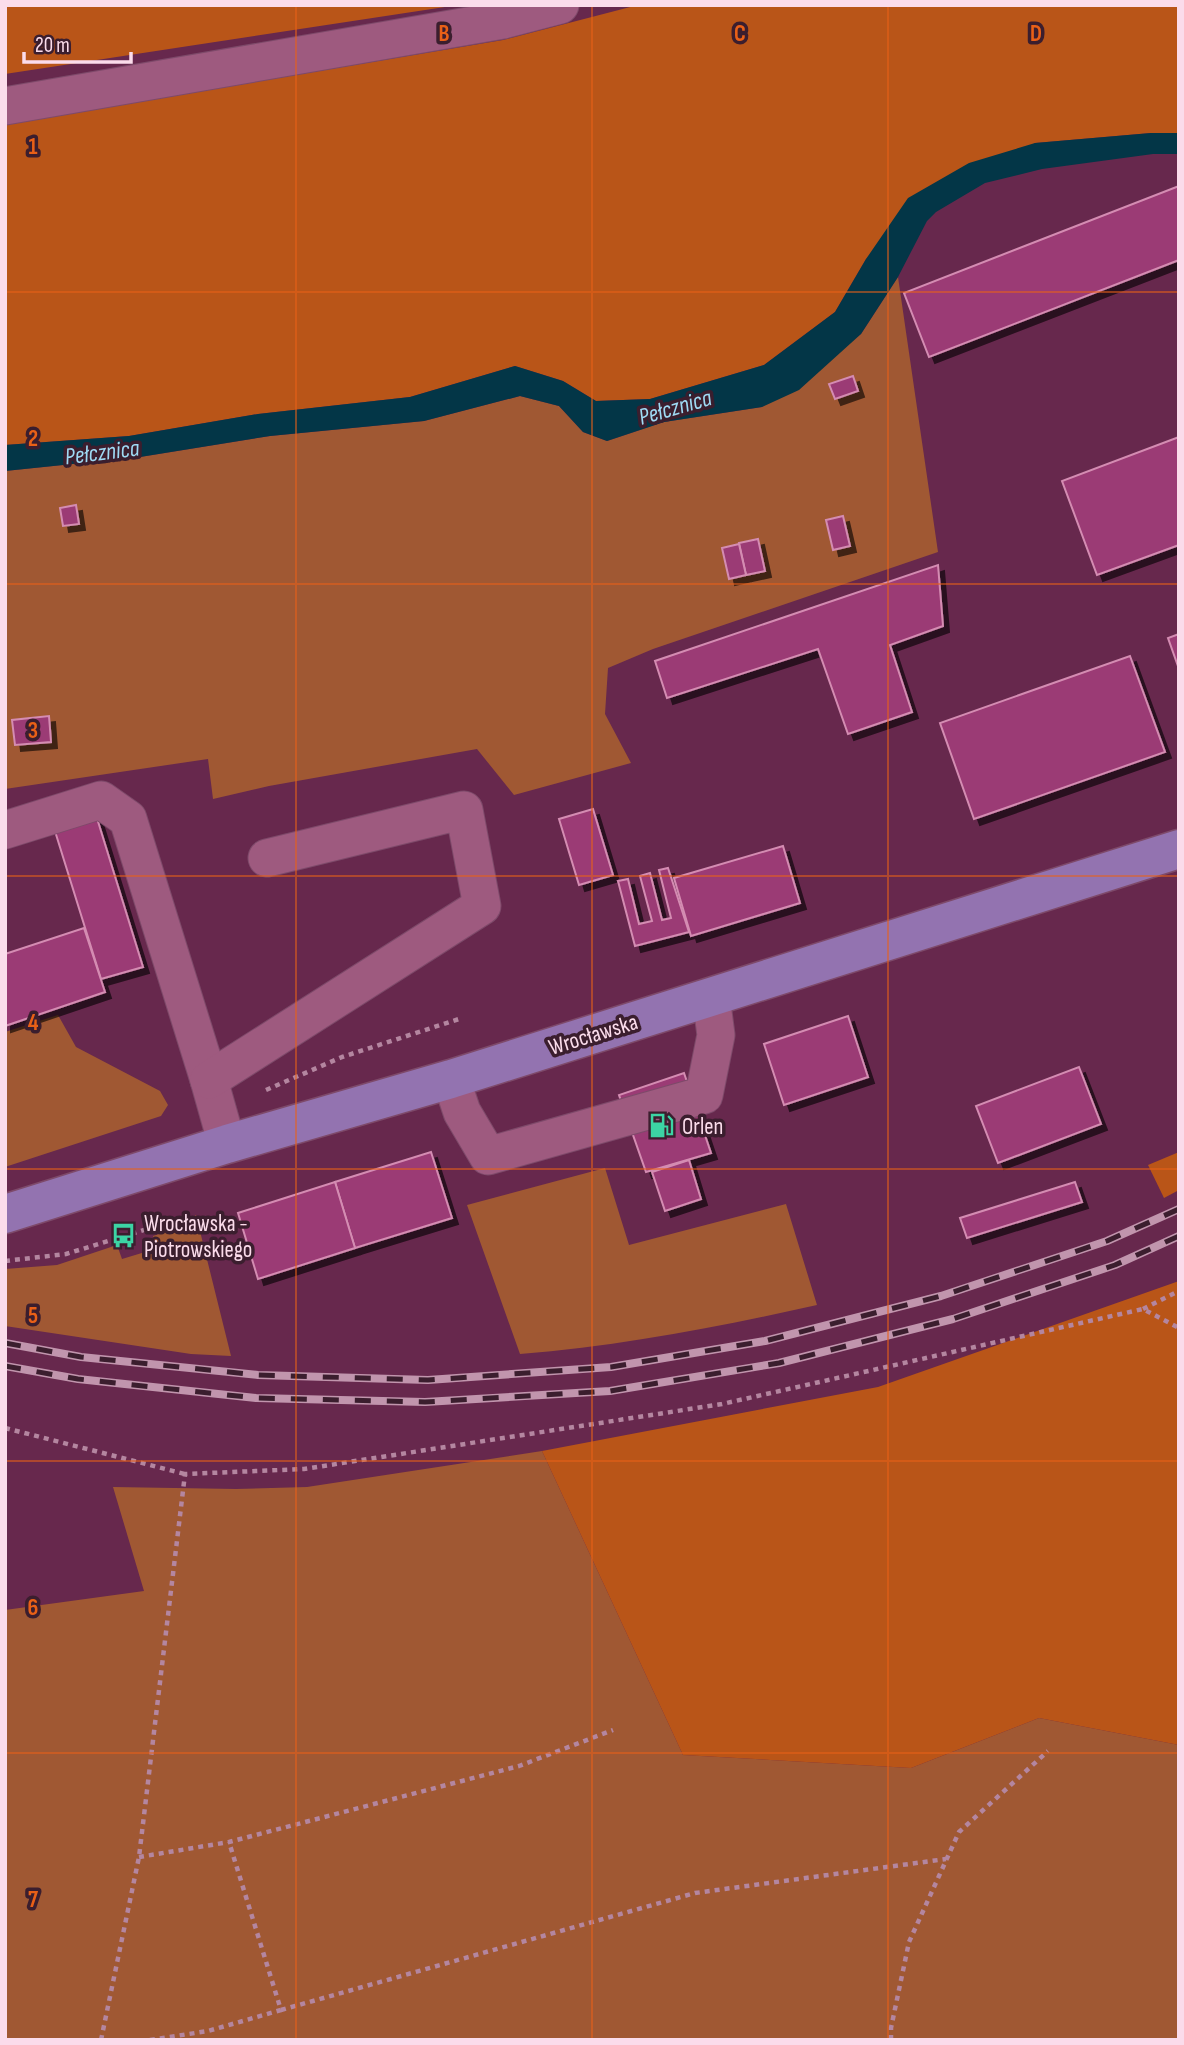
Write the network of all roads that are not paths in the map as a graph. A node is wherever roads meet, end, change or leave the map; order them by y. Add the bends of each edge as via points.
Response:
1 (560, 5) edge
2 (5, 106) edge
3 (5, 830) edge
4 (1179, 849) edge
5 (267, 858) dead end
6 (711, 997) junction
7 (451, 1079) junction
8 (209, 1080) junction
9 (227, 1144) junction
10 (5, 1214) edge

1 - 2 street via 503,20
3 - 8 street via 101,800 128,819
4 - 6 main road, Wrocławska
5 - 8 street via 464,810 482,906
6 - 7 main road, Wrocławska
6 - 7 street via 716,1035 704,1094 488,1156 462,1112
7 - 9 main road, Wrocławska
8 - 9 street
9 - 10 main road, Wrocławska

